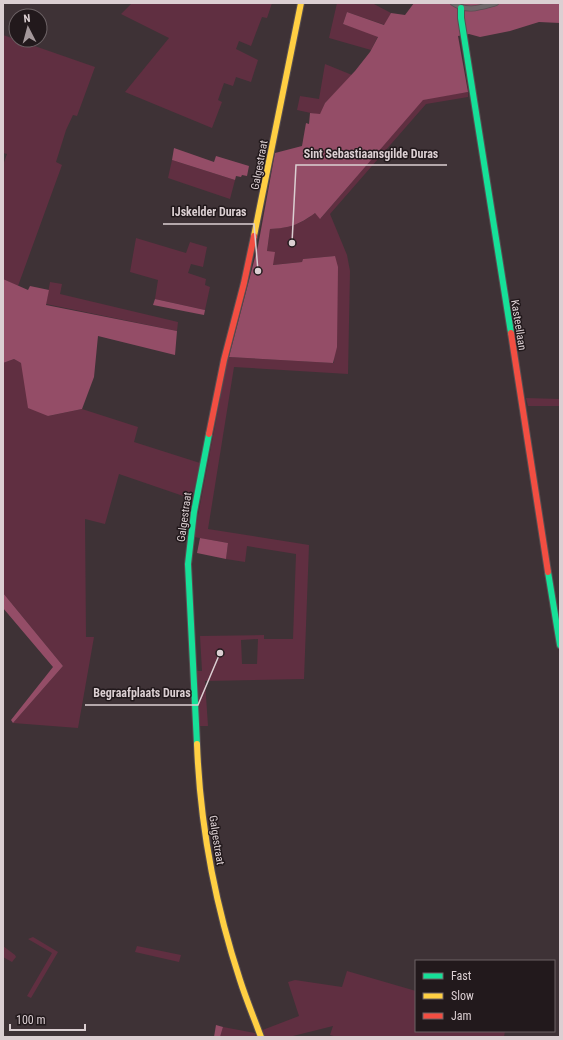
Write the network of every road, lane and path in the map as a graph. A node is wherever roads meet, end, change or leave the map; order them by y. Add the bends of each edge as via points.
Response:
1 (301, 3) edge
2 (453, 3) edge
3 (496, 3) edge
4 (461, 8) junction
5 (560, 645) edge
6 (261, 1037) edge

1 - 6 street, Galgestraat via 258,221 217,393 194,512 188,564 199,781 204,830 225,931
2 - 4 street
3 - 4 street via 468,10
4 - 5 street, Kasteellaan

